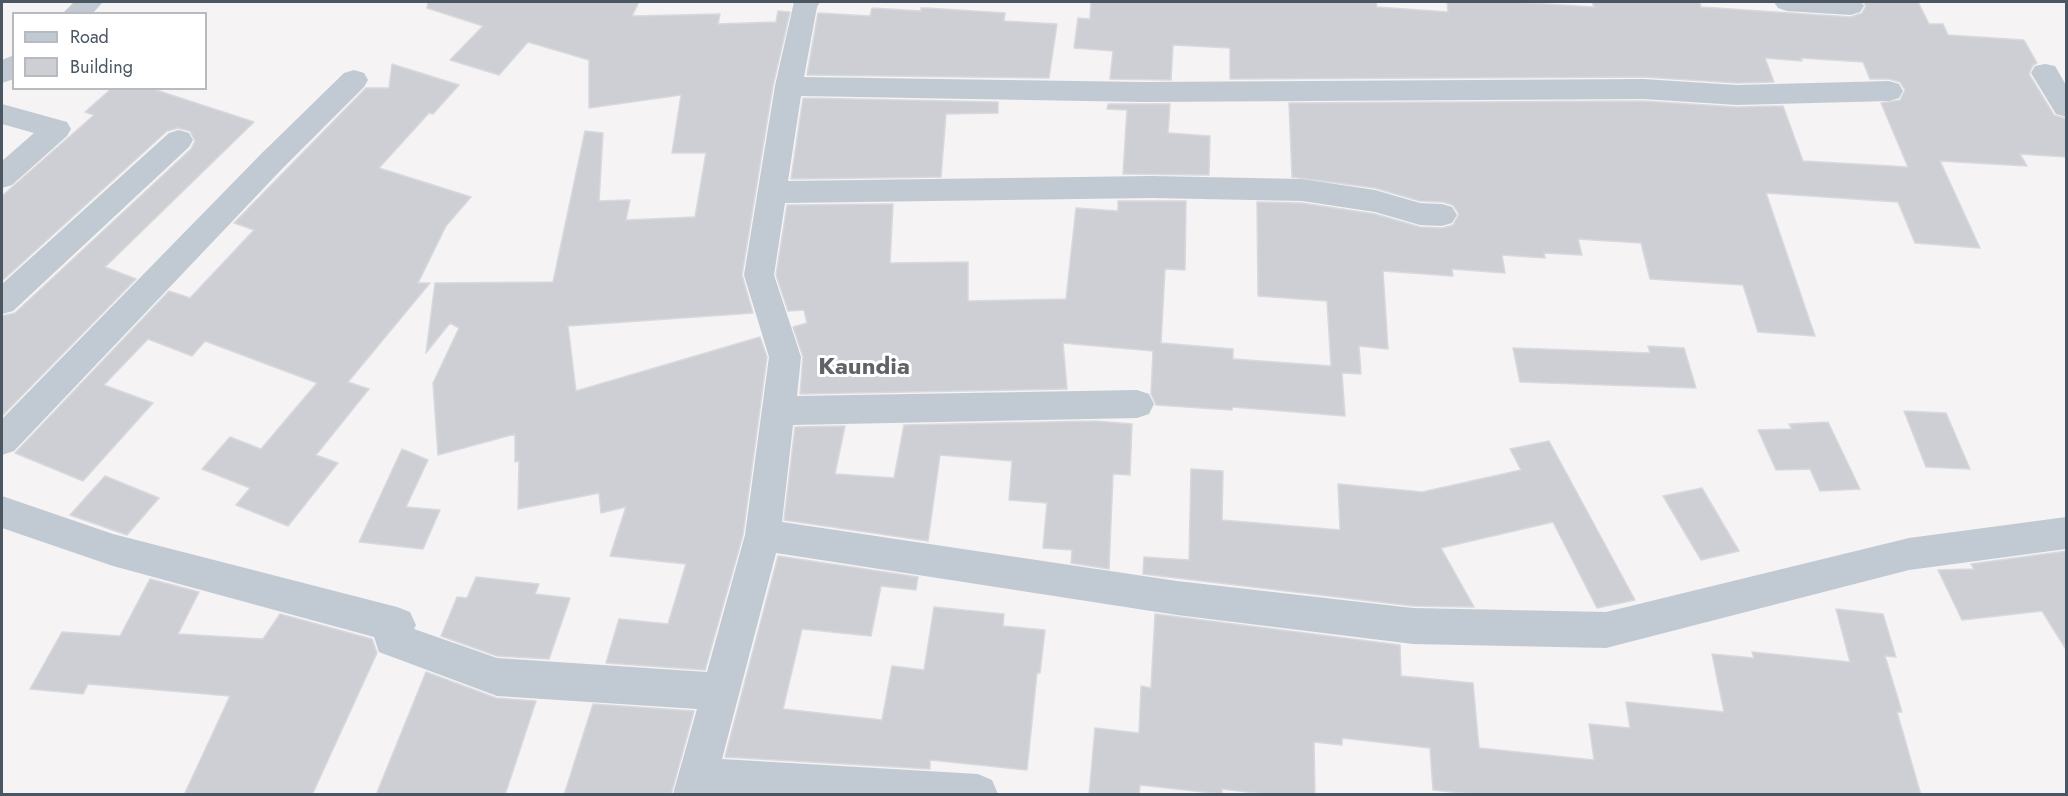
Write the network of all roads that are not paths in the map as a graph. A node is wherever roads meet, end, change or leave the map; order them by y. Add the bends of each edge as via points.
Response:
1 (90, 2) edge
2 (807, 2) edge
3 (1787, 2) edge
4 (1851, 6) dead end
5 (78, 12) edge
6 (2045, 73) dead end
7 (354, 80) dead end
8 (789, 86) junction
9 (1889, 91) dead end
10 (2067, 107) edge
11 (2, 114) edge
12 (179, 140) dead end
13 (2, 177) edge
14 (772, 192) junction
15 (1442, 215) dead end
16 (2, 302) edge
17 (1137, 404) dead end
18 (778, 411) junction
19 (2, 441) edge
20 (2, 512) edge
21 (2067, 533) edge
22 (763, 535) junction
23 (721, 692) junction
24 (695, 786) edge
25 (978, 795) edge

1 - 5 street
2 - 8 street
3 - 4 street
6 - 10 street
7 - 19 street
8 - 9 street via 1143,92 1643,88 1737,95
8 - 14 street
11 - 13 street via 57,129
12 - 16 street
14 - 15 street via 1152,187 1302,190
14 - 18 street via 759,275 785,357
17 - 18 street
18 - 22 street
20 - 23 street via 113,550 397,625 392,639 496,677
21 - 22 street via 1909,554 1606,630 1413,626 1177,598
22 - 23 street
23 - 24 street
24 - 25 street

